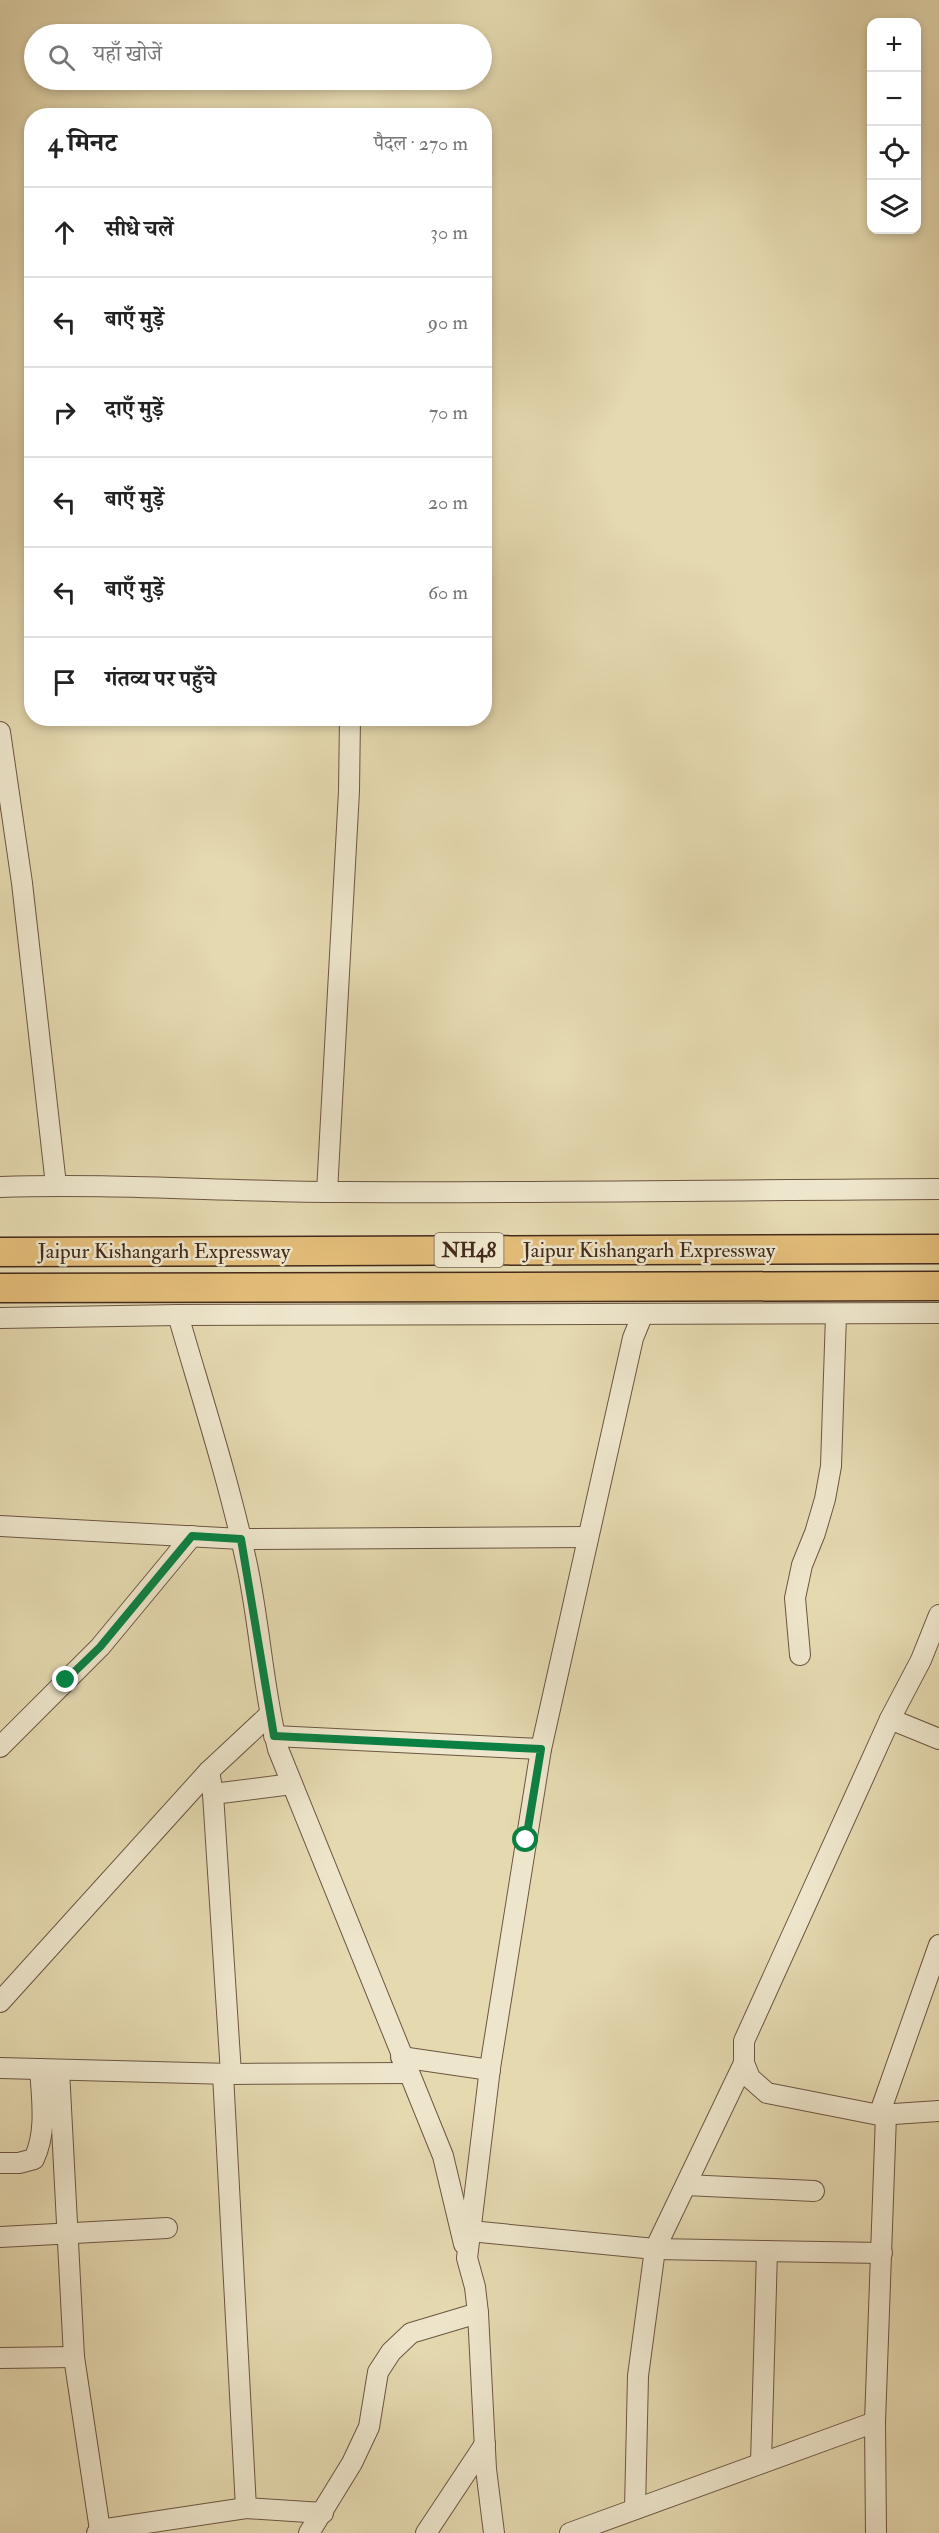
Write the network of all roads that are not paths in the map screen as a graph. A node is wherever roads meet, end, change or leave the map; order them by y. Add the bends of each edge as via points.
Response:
1 (350, 726) edge
2 (0, 732) edge
3 (56, 1185) junction
4 (0, 1187) edge
5 (939, 1189) edge
6 (327, 1192) junction
7 (939, 1249) edge
8 (0, 1252) edge
9 (939, 1286) edge
10 (0, 1288) edge
11 (939, 1313) edge
12 (178, 1315) junction
13 (836, 1315) junction
14 (642, 1316) junction
15 (0, 1318) edge
16 (0, 1527) edge
17 (192, 1536) junction
18 (588, 1537) junction
19 (241, 1539) junction
20 (939, 1615) edge
21 (800, 1655) dead end
22 (269, 1715) junction
23 (890, 1719) junction
24 (274, 1736) junction
25 (939, 1739) edge
26 (0, 1748) edge
27 (541, 1749) junction
28 (209, 1771) junction
29 (292, 1784) junction
30 (213, 1794) junction
31 (939, 1945) edge
32 (0, 2002) edge
33 (744, 2063) junction
34 (405, 2065) junction
35 (0, 2068) edge
36 (49, 2069) junction
37 (490, 2070) junction
38 (227, 2074) junction
39 (939, 2110) edge
40 (883, 2115) junction
41 (0, 2163) edge
42 (686, 2185) junction
43 (814, 2191) dead end
44 (167, 2228) dead end
45 (470, 2231) junction
46 (68, 2234) junction
47 (0, 2236) edge
48 (655, 2249) junction
49 (767, 2251) junction
50 (882, 2253) junction
51 (467, 2258) junction
52 (477, 2313) junction
53 (74, 2357) junction
54 (0, 2358) edge
55 (875, 2422) junction
56 (485, 2444) junction
57 (760, 2463) junction
58 (246, 2508) junction
59 (634, 2509) junction
60 (323, 2513) junction
61 (99, 2531) edge
62 (309, 2533) edge
63 (426, 2533) edge
64 (494, 2533) edge
65 (570, 2533) edge
66 (876, 2533) edge

1 - 6 street
2 - 3 street via 22,883
3 - 4 street
3 - 6 street
5 - 6 street
7 - 8 highway, Jaipur Kishangarh Expressway / NH48
9 - 10 highway, Jaipur Kishangarh Expressway / NH48
11 - 13 street
12 - 14 street
12 - 15 street
12 - 19 street
13 - 14 street
13 - 21 street via 831,1466 795,1598
14 - 18 street via 633,1338
16 - 17 street
17 - 19 street
17 - 26 street via 100,1647
18 - 19 street
18 - 27 street
19 - 22 street
20 - 23 street
22 - 24 street
22 - 28 street
23 - 25 street
23 - 33 street via 744,2041
24 - 27 street
24 - 29 street
27 - 37 street
28 - 30 street
28 - 32 street
29 - 30 street
29 - 34 street
30 - 38 street
31 - 40 street
33 - 40 street via 750,2078 767,2093
33 - 42 street
34 - 37 street
34 - 38 street
34 - 51 street via 443,2156
35 - 36 street
36 - 38 street
36 - 41 street via 39,2147 33,2159
36 - 46 street
37 - 45 street
38 - 58 street
39 - 40 street
40 - 50 street
42 - 43 street
42 - 48 street
44 - 46 street
45 - 48 street
45 - 51 street
46 - 47 street
46 - 53 street
48 - 49 street
48 - 59 street via 638,2376
49 - 50 street
49 - 57 street
50 - 55 street
51 - 52 street
52 - 56 street
52 - 60 street via 411,2333 391,2352 378,2372 369,2427
53 - 54 street
53 - 61 street
55 - 57 street
55 - 66 street
56 - 63 street
56 - 64 street
57 - 59 street
58 - 60 street
58 - 61 street
59 - 65 street
60 - 62 street

